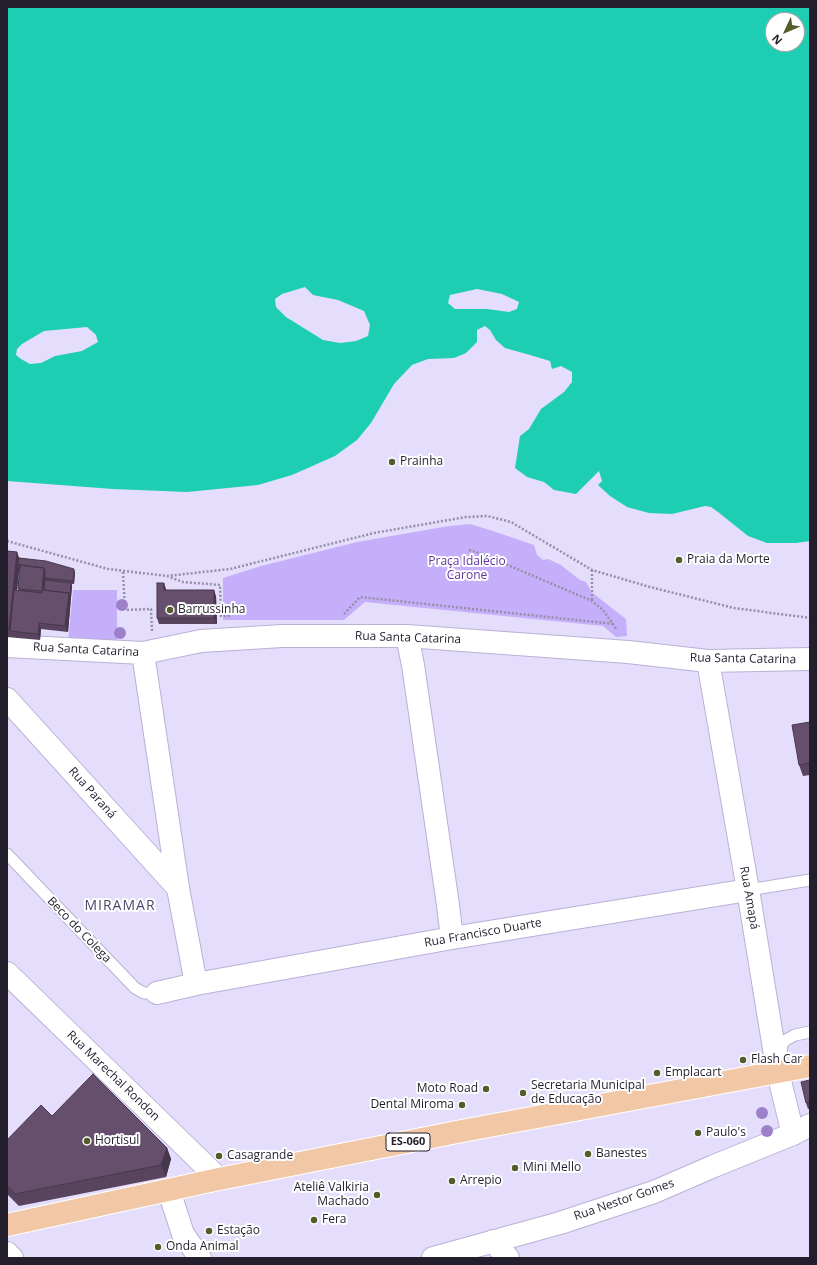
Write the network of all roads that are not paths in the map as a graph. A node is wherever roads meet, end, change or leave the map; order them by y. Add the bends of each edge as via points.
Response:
1 (407, 636) junction
2 (7, 646) edge
3 (147, 652) junction
4 (810, 659) edge
5 (708, 661) junction
6 (7, 699) edge
7 (7, 854) edge
8 (810, 880) edge
9 (178, 888) junction
10 (748, 890) junction
11 (452, 938) junction
12 (7, 973) edge
13 (196, 984) junction
14 (157, 993) joint
15 (810, 1032) edge
16 (810, 1066) edge
17 (781, 1072) junction
18 (801, 1130) edge
19 (219, 1179) junction
20 (168, 1191) junction
21 (9, 1222) edge
22 (493, 1241) junction
23 (7, 1253) edge
24 (12, 1258) edge
25 (200, 1258) edge
26 (432, 1258) edge
27 (508, 1258) edge

1 - 3 street, Rua Santa Catarina via 274,636 201,641
1 - 5 street, Rua Santa Catarina via 628,652
1 - 11 street
2 - 3 street, Rua Santa Catarina
3 - 9 street
4 - 5 street, Rua Santa Catarina
5 - 10 street, Rua Amapá
6 - 9 street, Rua Paraná
7 - 14 lane, Beco do Colega via 135,988
8 - 10 lane, Rua Francisco Duarte
9 - 13 street
10 - 11 street, Rua Francisco Duarte
10 - 17 street, Rua Amapá
11 - 13 street, Rua Francisco Duarte
12 - 19 street, Rua Marechal Rondon
13 - 14 street, Rua Francisco Duarte
15 - 17 lane via 788,1038 781,1047
16 - 17 main road, ES-060
17 - 18 street, Rua Amapá
17 - 19 main road, ES-060
18 - 22 street, Rua Nestor Gomes via 654,1192 560,1223
19 - 20 main road, ES-060
20 - 21 main road, ES-060
20 - 25 street via 183,1234
22 - 26 street, Rua Nestor Gomes
22 - 27 street
23 - 24 street

